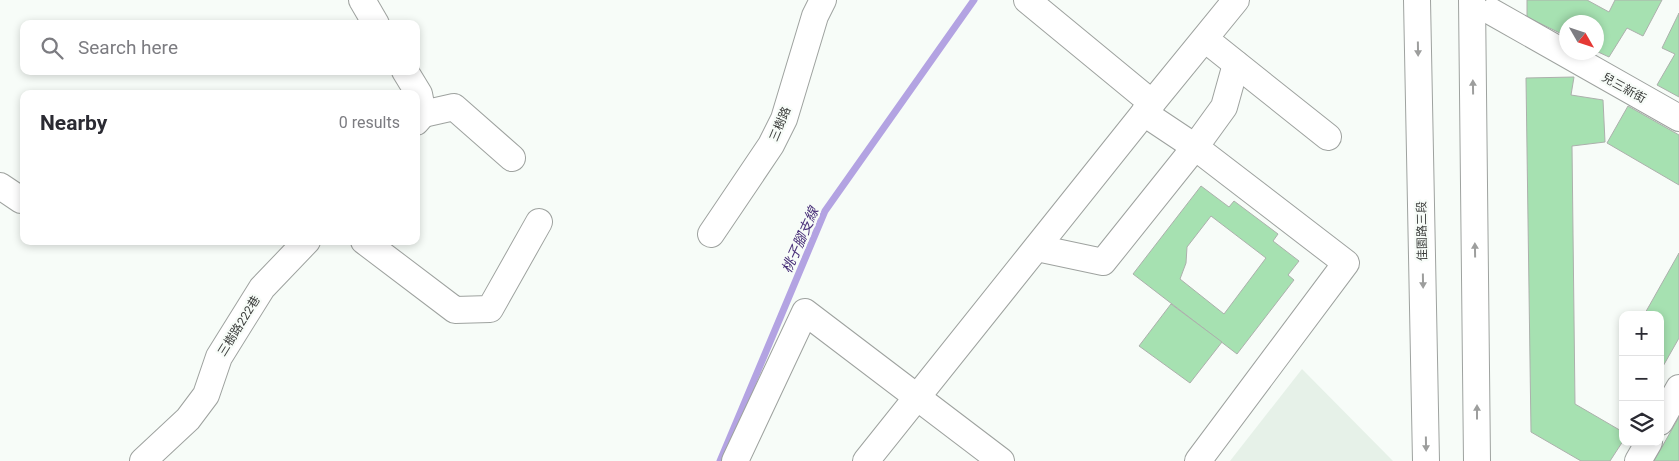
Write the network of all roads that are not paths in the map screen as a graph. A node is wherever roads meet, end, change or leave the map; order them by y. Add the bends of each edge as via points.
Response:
1 (362, 0) edge
2 (823, 0) edge
3 (1027, 0) edge
4 (1236, 0) edge
5 (1418, 0) edge
6 (1482, 6) edge
7 (374, 20) edge
8 (1205, 39) junction
9 (1236, 64) junction
10 (408, 75) edge
11 (417, 90) edge
12 (1148, 108) junction
13 (420, 118) edge
14 (1679, 118) edge
15 (1328, 138) dead end
16 (1195, 147) junction
17 (512, 158) dead end
18 (539, 222) dead end
19 (711, 234) dead end
20 (303, 245) edge
21 (369, 245) edge
22 (1037, 248) junction
23 (1679, 388) edge
24 (917, 397) junction
25 (1664, 415) edge
26 (1647, 446) edge
27 (143, 461) edge
28 (735, 461) edge
29 (866, 461) edge
30 (1001, 461) edge
31 (1198, 461) edge
32 (1426, 461) edge
33 (1478, 461) edge
34 (1638, 461) edge

1 - 7 street
2 - 19 street, 三樹路 via 815,16 784,119 771,145
3 - 12 street
4 - 8 street
5 -> 32 street, 佳園路三段
6 - 14 street, 兒三新街
33 -> 6 street
8 - 9 street
8 - 12 street
9 - 15 street
9 - 16 street via 1224,107
10 - 11 street
12 - 16 street
12 - 22 street
13 - 17 street via 454,107
16 - 22 street via 1103,262
16 - 31 street via 1346,263
18 - 21 street via 490,309 455,310
20 - 27 street, 三樹路222巷 via 262,288 219,357 206,395 188,419
22 - 24 street
23 - 25 street
24 - 28 street via 805,312
24 - 29 street
24 - 30 street
26 - 34 street

